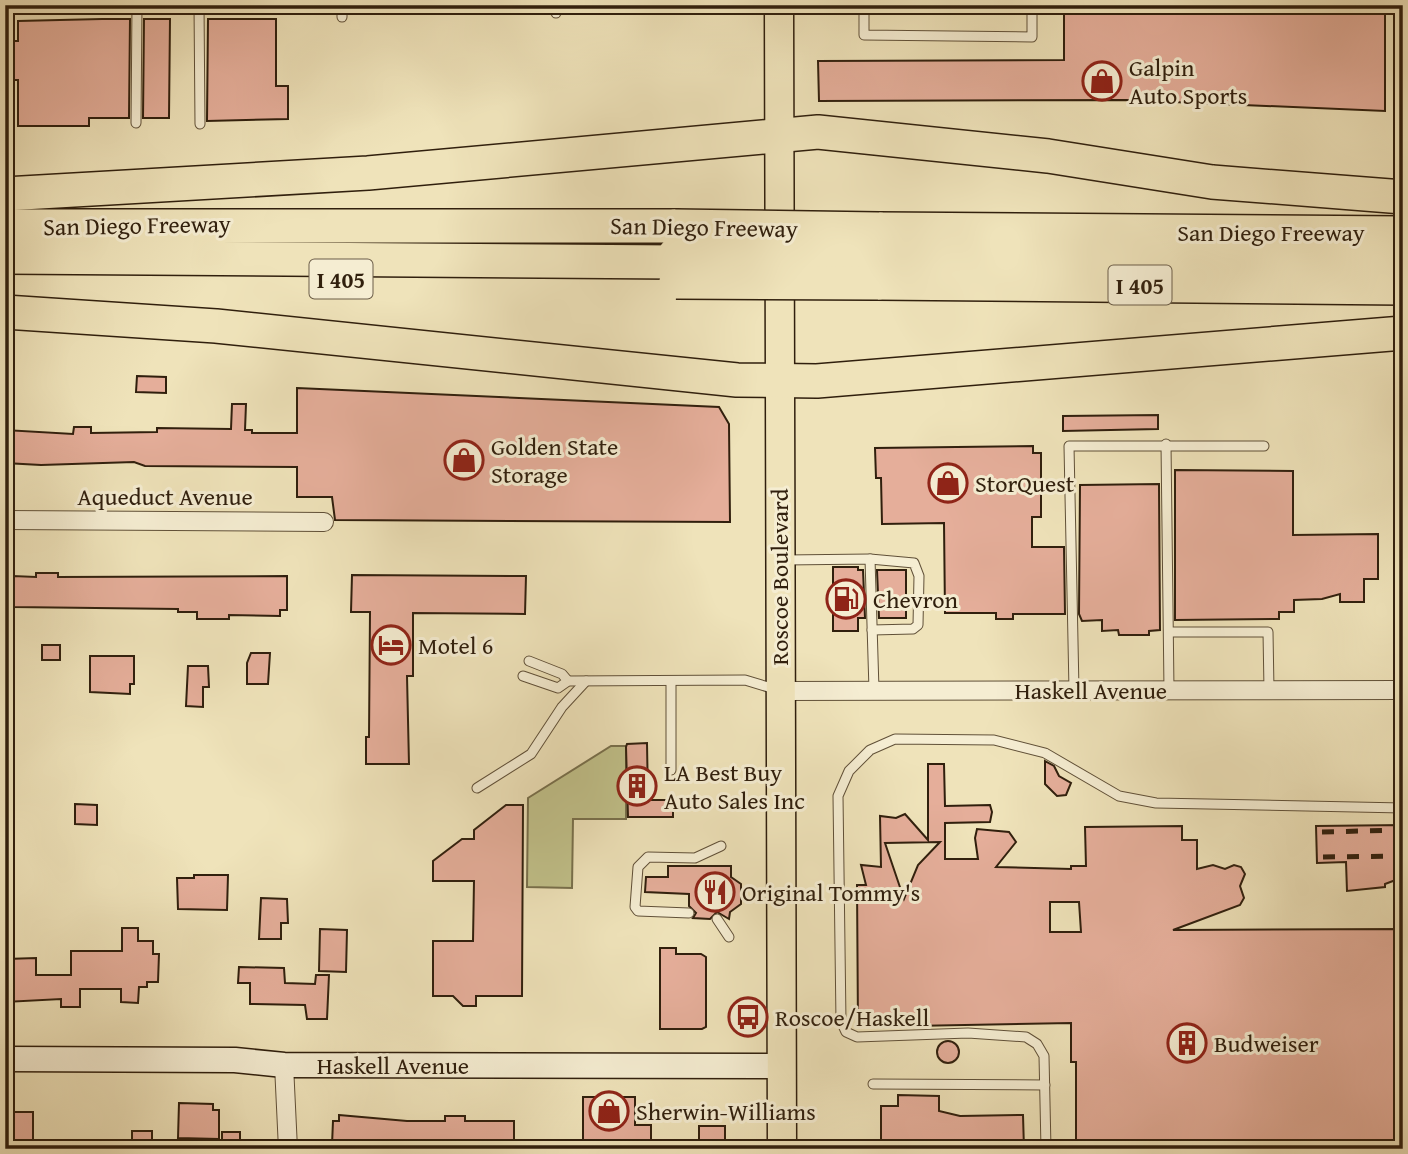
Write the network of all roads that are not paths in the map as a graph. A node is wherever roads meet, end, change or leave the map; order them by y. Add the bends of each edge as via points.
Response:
1 (137, 5) edge
2 (199, 5) edge
3 (342, 5) edge
4 (779, 5) edge
5 (864, 5) edge
6 (1032, 5) edge
7 (342, 17) dead end
8 (136, 123) dead end
9 (200, 124) dead end
10 (779, 134) junction
11 (5, 194) edge
12 (1403, 197) edge
13 (5, 226) edge
14 (1403, 233) edge
15 (5, 247) edge
16 (676, 256) junction
17 (5, 257) edge
18 (879, 258) junction
19 (1403, 258) edge
20 (1403, 269) edge
21 (5, 276) edge
22 (1403, 288) edge
23 (5, 312) edge
24 (1403, 332) edge
25 (779, 380) junction
26 (1166, 444) junction
27 (1264, 446) dead end
28 (5, 520) edge
29 (324, 522) dead end
30 (870, 559) junction
31 (779, 560) junction
32 (872, 630) junction
33 (1169, 632) junction
34 (529, 661) dead end
35 (523, 676) dead end
36 (568, 681) junction
37 (586, 681) junction
38 (671, 681) junction
39 (874, 690) junction
40 (1074, 690) junction
41 (1170, 690) junction
42 (1269, 690) junction
43 (1403, 690) edge
44 (779, 691) junction
45 (671, 770) dead end
46 (477, 788) dead end
47 (1403, 807) edge
48 (721, 846) dead end
49 (689, 913) dead end
50 (717, 919) dead end
51 (729, 937) dead end
52 (5, 1059) edge
53 (284, 1065) junction
54 (781, 1066) junction
55 (873, 1084) dead end
56 (1045, 1085) junction
57 (288, 1149) edge
58 (782, 1149) edge
59 (1046, 1149) edge

1 - 8 lane
2 - 9 lane
3 - 7 lane
4 - 10 main road, Roscoe Boulevard
5 - 6 lane via 864,35 1032,37
10 - 11 highway via 368,173
10 - 12 highway via 818,132 1048,156 1212,182
10 - 25 main road, Roscoe Boulevard
13 - 16 highway, San Diego Freeway / I 405
14 - 18 highway, San Diego Freeway / I 405
15 - 16 highway
16 - 17 highway
16 - 18 highway, San Diego Freeway / I 405, bridge
16 - 18 highway, San Diego Freeway / I 405, bridge
16 - 21 highway, San Diego Freeway / I 405
18 - 19 highway
18 - 20 highway
18 - 22 highway, San Diego Freeway / I 405
23 - 25 highway via 216,326 737,380
24 - 25 highway via 817,381
25 - 31 main road, Roscoe Boulevard
26 - 27 lane
26 - 33 lane
26 - 40 lane via 1069,446
28 - 29 street, Aqueduct Avenue
30 - 31 lane
30 - 32 lane
30 - 32 lane via 914,564 919,576 918,625
31 - 44 main road, Roscoe Boulevard
32 - 39 lane
33 - 41 lane
33 - 42 lane via 1268,632
34 - 36 lane
35 - 36 lane via 549,687 558,688
36 - 37 lane
37 - 38 lane
37 - 46 lane via 562,707 531,754
38 - 44 lane via 745,680
38 - 45 lane
39 - 40 street, Haskell Avenue
39 - 44 street, Haskell Avenue
40 - 41 street, Haskell Avenue
41 - 42 street, Haskell Avenue
42 - 43 street, Haskell Avenue
44 - 54 main road, Roscoe Boulevard
47 - 56 lane via 1156,803 1119,796 1045,752 993,740 895,739 870,750 849,771 838,796 841,1021 846,1032 857,1037 1026,1037 1044,1056
48 - 49 lane via 695,858 648,858 638,867 638,911
50 - 51 lane
52 - 53 main road, Haskell Avenue via 235,1060
53 - 54 main road, Haskell Avenue
53 - 57 street
54 - 58 main road, Roscoe Boulevard
55 - 56 lane
56 - 59 lane

